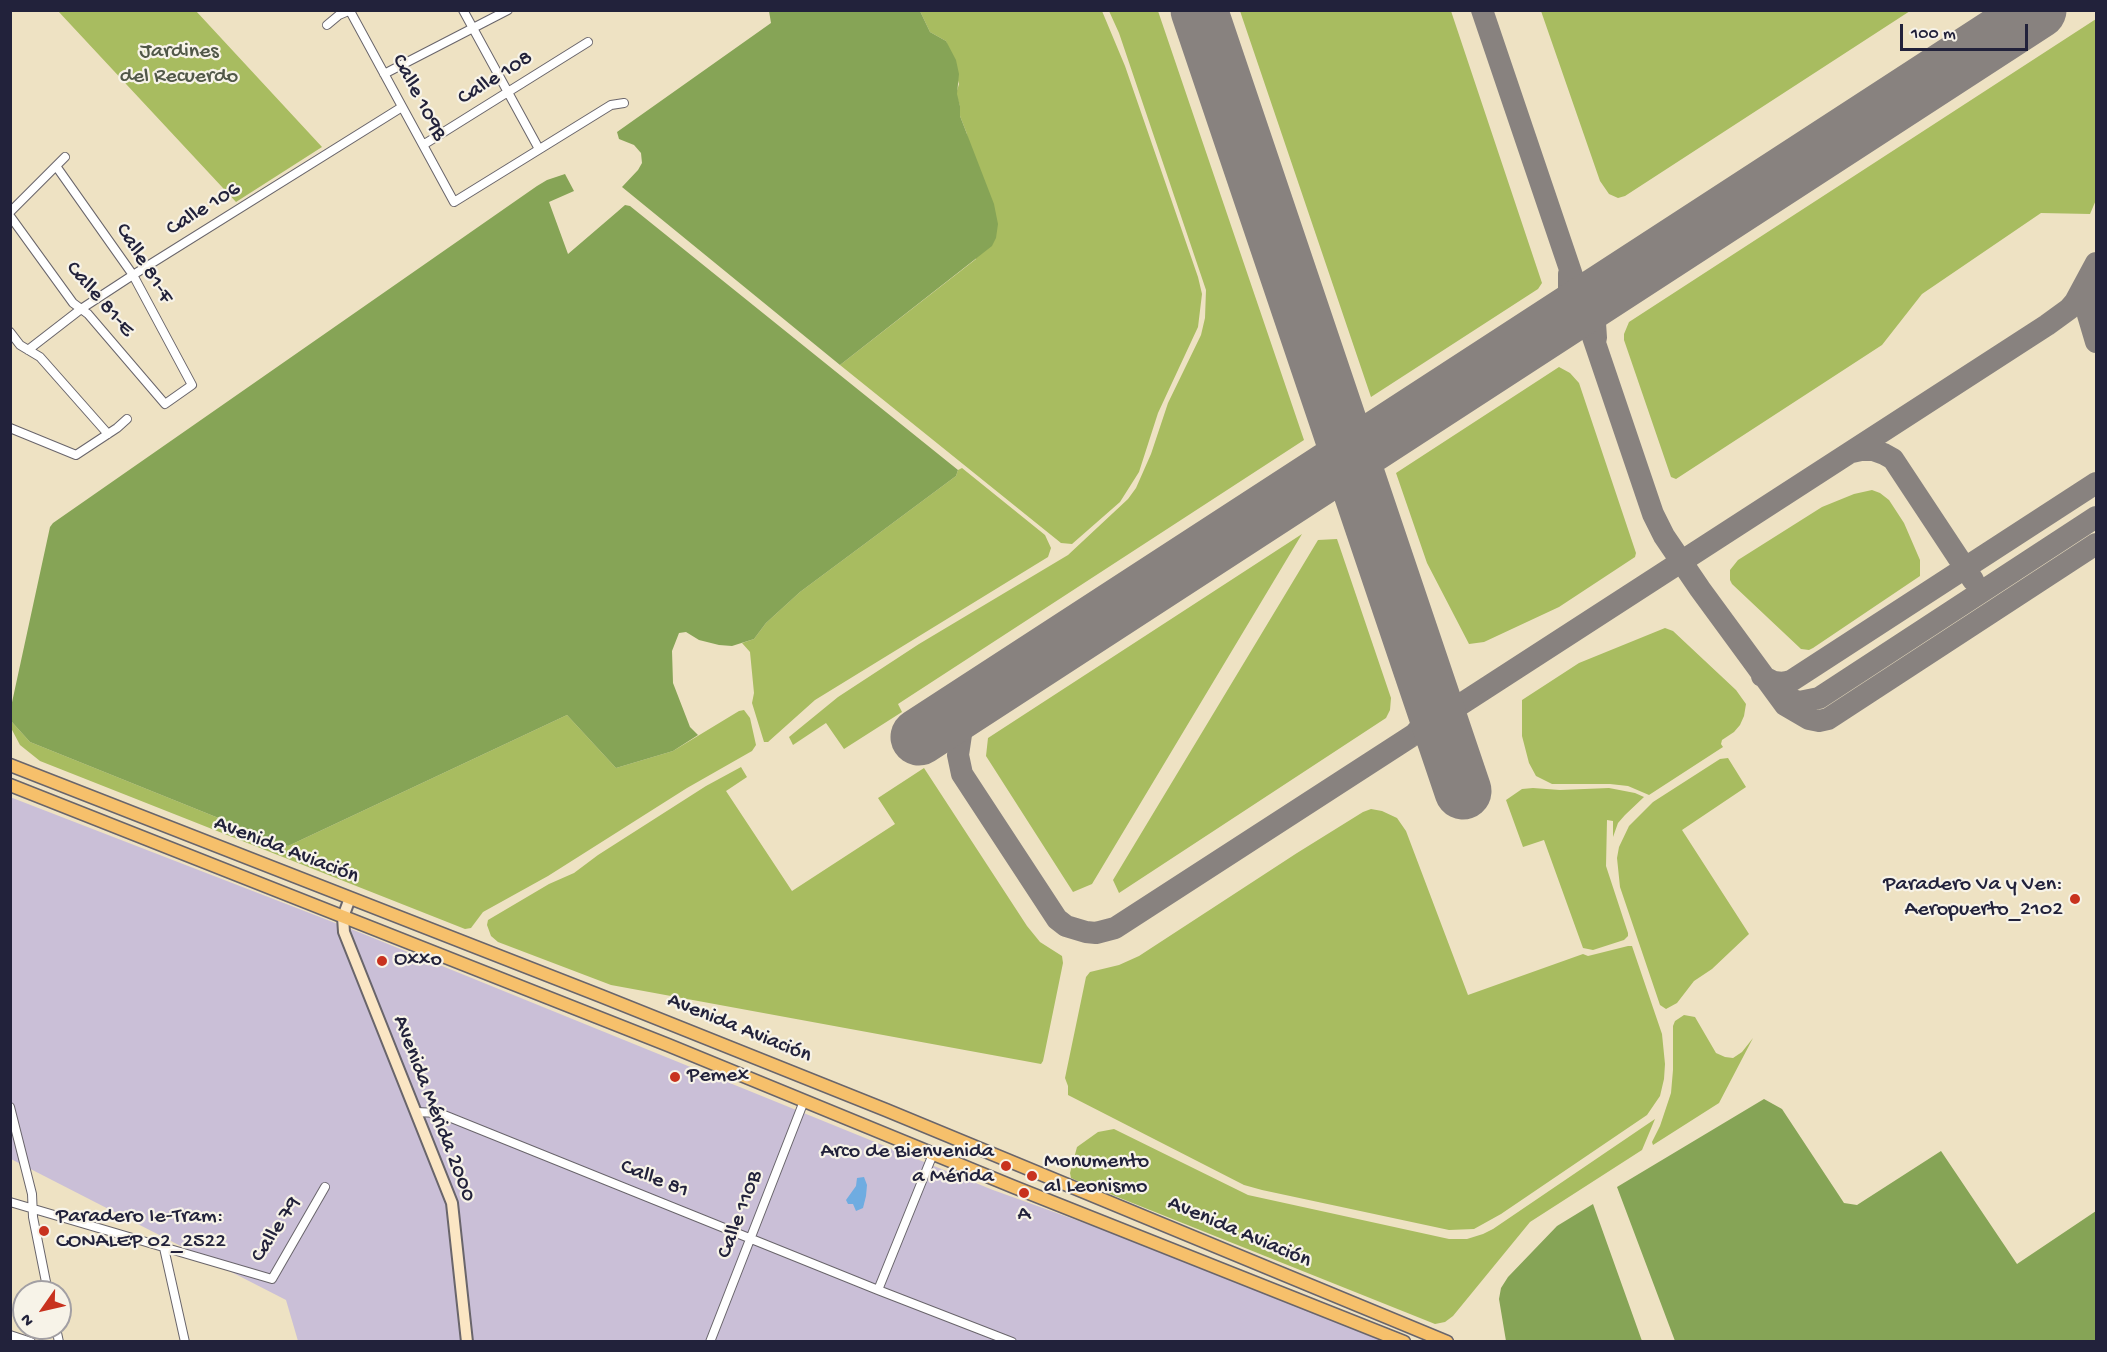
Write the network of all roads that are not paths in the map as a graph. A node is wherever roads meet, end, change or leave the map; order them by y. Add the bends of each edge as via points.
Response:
1 (463, 10) edge
2 (508, 10) edge
3 (351, 11) edge
4 (327, 25) dead end
5 (473, 28) junction
6 (588, 42) dead end
7 (384, 74) junction
8 (508, 93) junction
9 (624, 104) dead end
10 (402, 107) junction
11 (423, 145) junction
12 (539, 149) junction
13 (64, 157) dead end
14 (56, 166) junction
15 (10, 214) edge
16 (132, 275) junction
17 (81, 309) junction
18 (10, 332) edge
19 (28, 350) junction
20 (165, 404) joint
21 (127, 419) dead end
22 (10, 429) edge
23 (108, 434) junction
24 (10, 765) edge
25 (10, 785) edge
26 (350, 898) junction
27 (343, 917) junction
28 (804, 1101) junction
29 (10, 1107) edge
30 (416, 1112) junction
31 (933, 1154) junction
32 (325, 1187) dead end
33 (10, 1202) edge
34 (32, 1209) junction
35 (752, 1238) junction
36 (164, 1248) junction
37 (46, 1280) edge
38 (878, 1290) junction
39 (10, 1335) edge
40 (31, 1341) edge
41 (185, 1341) edge
42 (467, 1341) edge
43 (710, 1341) edge
44 (1012, 1341) edge
45 (1402, 1341) edge
46 (1445, 1341) edge

1 - 5 street
2 - 5 street
3 - 4 street
3 - 7 street, Calle 109B
5 - 7 street
5 - 8 street
6 - 8 street, Calle 108
7 - 10 street, Calle 109B
8 - 11 street, Calle 108
8 - 12 street
9 - 12 street via 611,105
10 - 11 street, Calle 109B
10 - 16 street, Calle 106
11 - 12 street, Calle 109B via 454,202
13 - 14 street
14 - 15 street
14 - 16 street, Calle 81-F
15 - 17 street, Calle 81-E
16 - 17 street, Calle 106
16 - 20 street, Calle 81-F via 192,386
17 - 19 street, Calle 106
17 - 20 street, Calle 81-E
18 - 19 street
19 - 23 street via 40,357
21 - 23 street
22 - 23 street via 76,455
24 - 26 main road, Avenida Aviación
25 - 27 main road, Avenida Aviación
26 - 27 main road
26 - 46 main road, Avenida Aviación via 1013,1162
27 - 28 main road, Avenida Aviación
27 - 30 main road, Avenida Mérida 2000 via 344,932
28 - 31 main road, Avenida Aviación
28 - 35 street, Calle 110B
29 - 34 street via 32,1194
30 - 35 street, Calle 81 via 439,1113
30 - 42 main road, Avenida Mérida 2000 via 452,1203
31 - 38 street
31 - 45 main road, Avenida Aviación
32 - 36 street, Calle 79 via 272,1279
33 - 34 street, Calle 79
34 - 36 street, Calle 79
34 - 37 street
35 - 38 street, Calle 81
35 - 43 street, Calle 110B
36 - 41 street
38 - 44 street, Calle 81
39 - 40 street

